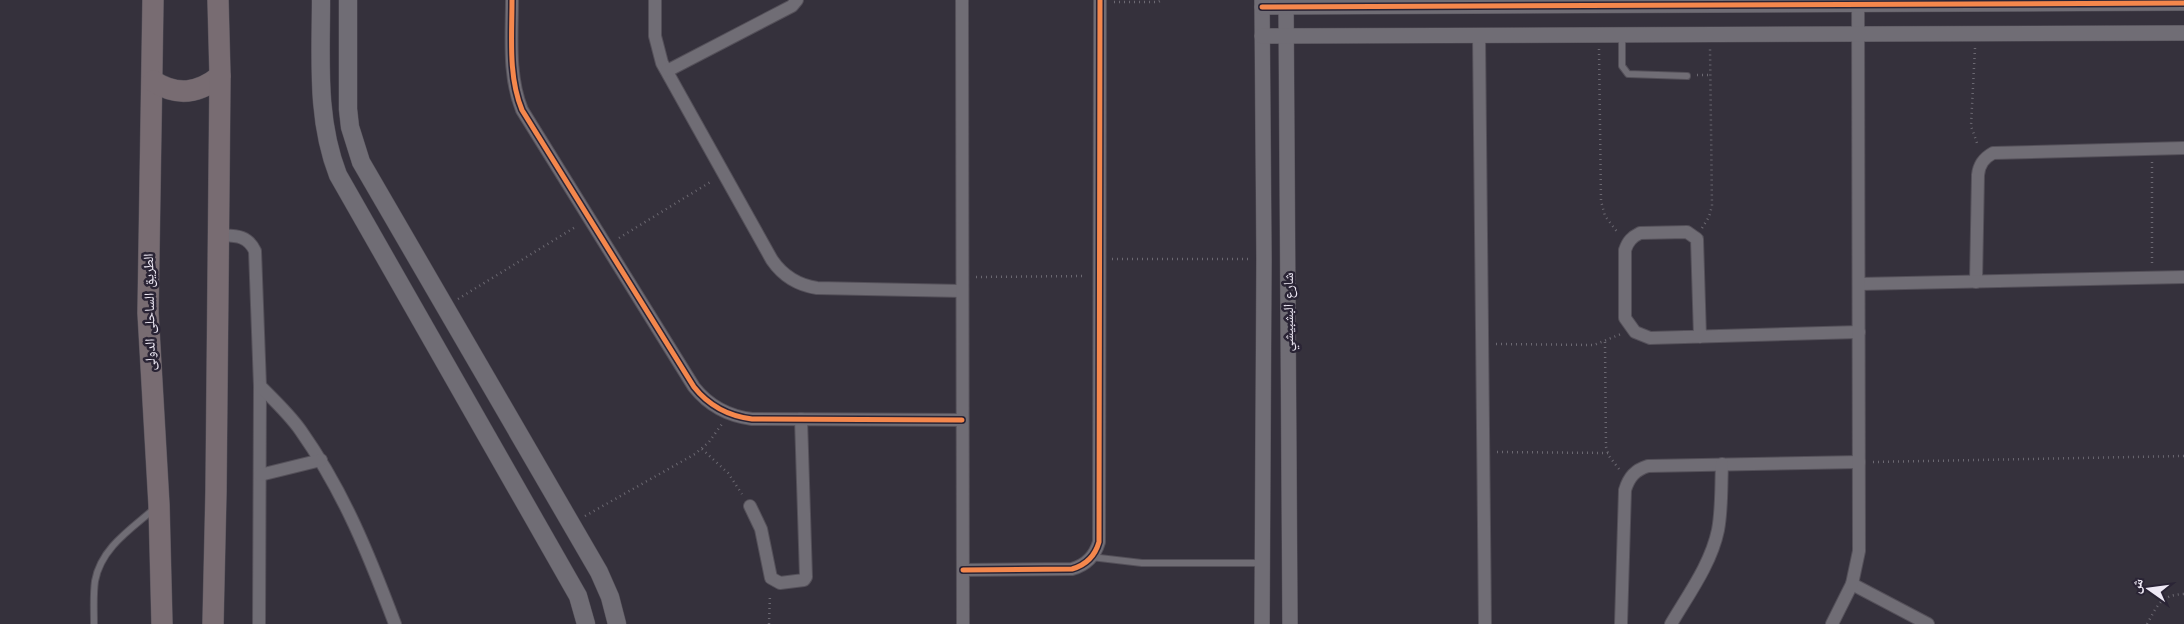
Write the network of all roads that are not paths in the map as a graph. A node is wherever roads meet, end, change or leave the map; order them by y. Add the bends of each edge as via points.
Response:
1 (153, 0) edge
2 (218, 0) edge
3 (321, 0) edge
4 (348, 0) edge
5 (512, 0) edge
6 (655, 0) edge
7 (797, 0) edge
8 (962, 0) edge
9 (1100, 1) edge
10 (1858, 2) edge
11 (1262, 3) edge
12 (1286, 3) edge
13 (2184, 3) edge
14 (2184, 33) edge
15 (1858, 34) junction
16 (1622, 35) junction
17 (1262, 36) junction
18 (1286, 36) junction
19 (1479, 36) junction
20 (667, 71) junction
21 (220, 76) junction
22 (1687, 76) dead end
23 (153, 80) junction
24 (2184, 148) edge
25 (218, 236) junction
26 (2184, 276) edge
27 (1976, 282) junction
28 (962, 284) junction
29 (1859, 284) junction
30 (1859, 332) junction
31 (1700, 337) junction
32 (260, 386) junction
33 (801, 419) junction
34 (962, 420) junction
35 (321, 460) junction
36 (1859, 462) junction
37 (1722, 464) junction
38 (260, 475) junction
39 (159, 505) junction
40 (750, 506) road end
41 (1092, 557) junction
42 (1263, 563) junction
43 (1290, 563) junction
44 (963, 570) junction
45 (1852, 584) junction
46 (94, 624) edge
47 (162, 624) edge
48 (213, 624) edge
49 (259, 624) edge
50 (395, 624) edge
51 (586, 624) edge
52 (617, 624) edge
53 (963, 624) edge
54 (1262, 624) edge
55 (1290, 624) edge
56 (1485, 624) edge
57 (1621, 624) edge
58 (1671, 624) edge
59 (1832, 624) edge
60 (1928, 624) edge

1 - 23 highway, الطريق الساحلى الدولى
2 - 21 highway
3 - 51 main road via 322,117 338,175 578,596
4 - 52 main road via 348,109 354,144 369,178 605,584
5 - 33 street via 513,76 519,102 694,387 708,402 726,413 752,419
6 - 20 street via 656,45
7 - 20 street via 792,6
8 - 28 street
9 - 41 street via 1099,542
10 - 12 street
10 - 13 street
10 - 15 street
11 - 12 street
11 - 17 street, شارع البشبيشي
12 - 18 street, شارع البشبيشي
14 - 15 street
15 - 16 street
15 - 29 street
16 - 19 street
16 - 22 lane via 1622,66 1628,74
17 - 18 street
17 - 42 street, شارع البشبيشي
18 - 19 street
18 - 43 street, شارع البشبيشي
19 - 56 street
20 - 28 street via 772,260 786,276 817,288
21 - 23 highway via 199,90 187,92 174,91
21 - 25 highway
23 - 39 highway, الطريق الساحلى الدولى via 148,313
24 - 27 street via 1993,153 1986,157 1978,175
25 - 32 street via 240,236 252,244 255,251
25 - 48 highway
26 - 27 street
27 - 29 street
28 - 34 street
29 - 30 street
30 - 31 street
30 - 36 street
31 - 31 street via 1698,244 1694,236 1687,232 1640,234 1629,241 1625,250 1625,318 1631,328 1650,338
32 - 35 street via 300,429
32 - 38 street
33 - 34 street
33 - 40 street via 806,577 803,581 780,583 769,575 761,528
34 - 44 street
35 - 38 street
35 - 50 street via 366,547
36 - 37 street
36 - 45 street via 1859,551
37 - 57 street via 1648,466 1630,477 1625,490
37 - 58 street via 1716,540
38 - 49 street
39 - 46 lane via 105,556 95,580
39 - 47 highway, الطريق الساحلى الدولى
41 - 42 lane via 1142,563
41 - 44 street via 1072,569
42 - 43 street
42 - 54 street, شارع البشبيشي
43 - 55 street, شارع البشبيشي
44 - 53 street
45 - 59 street
45 - 60 street

